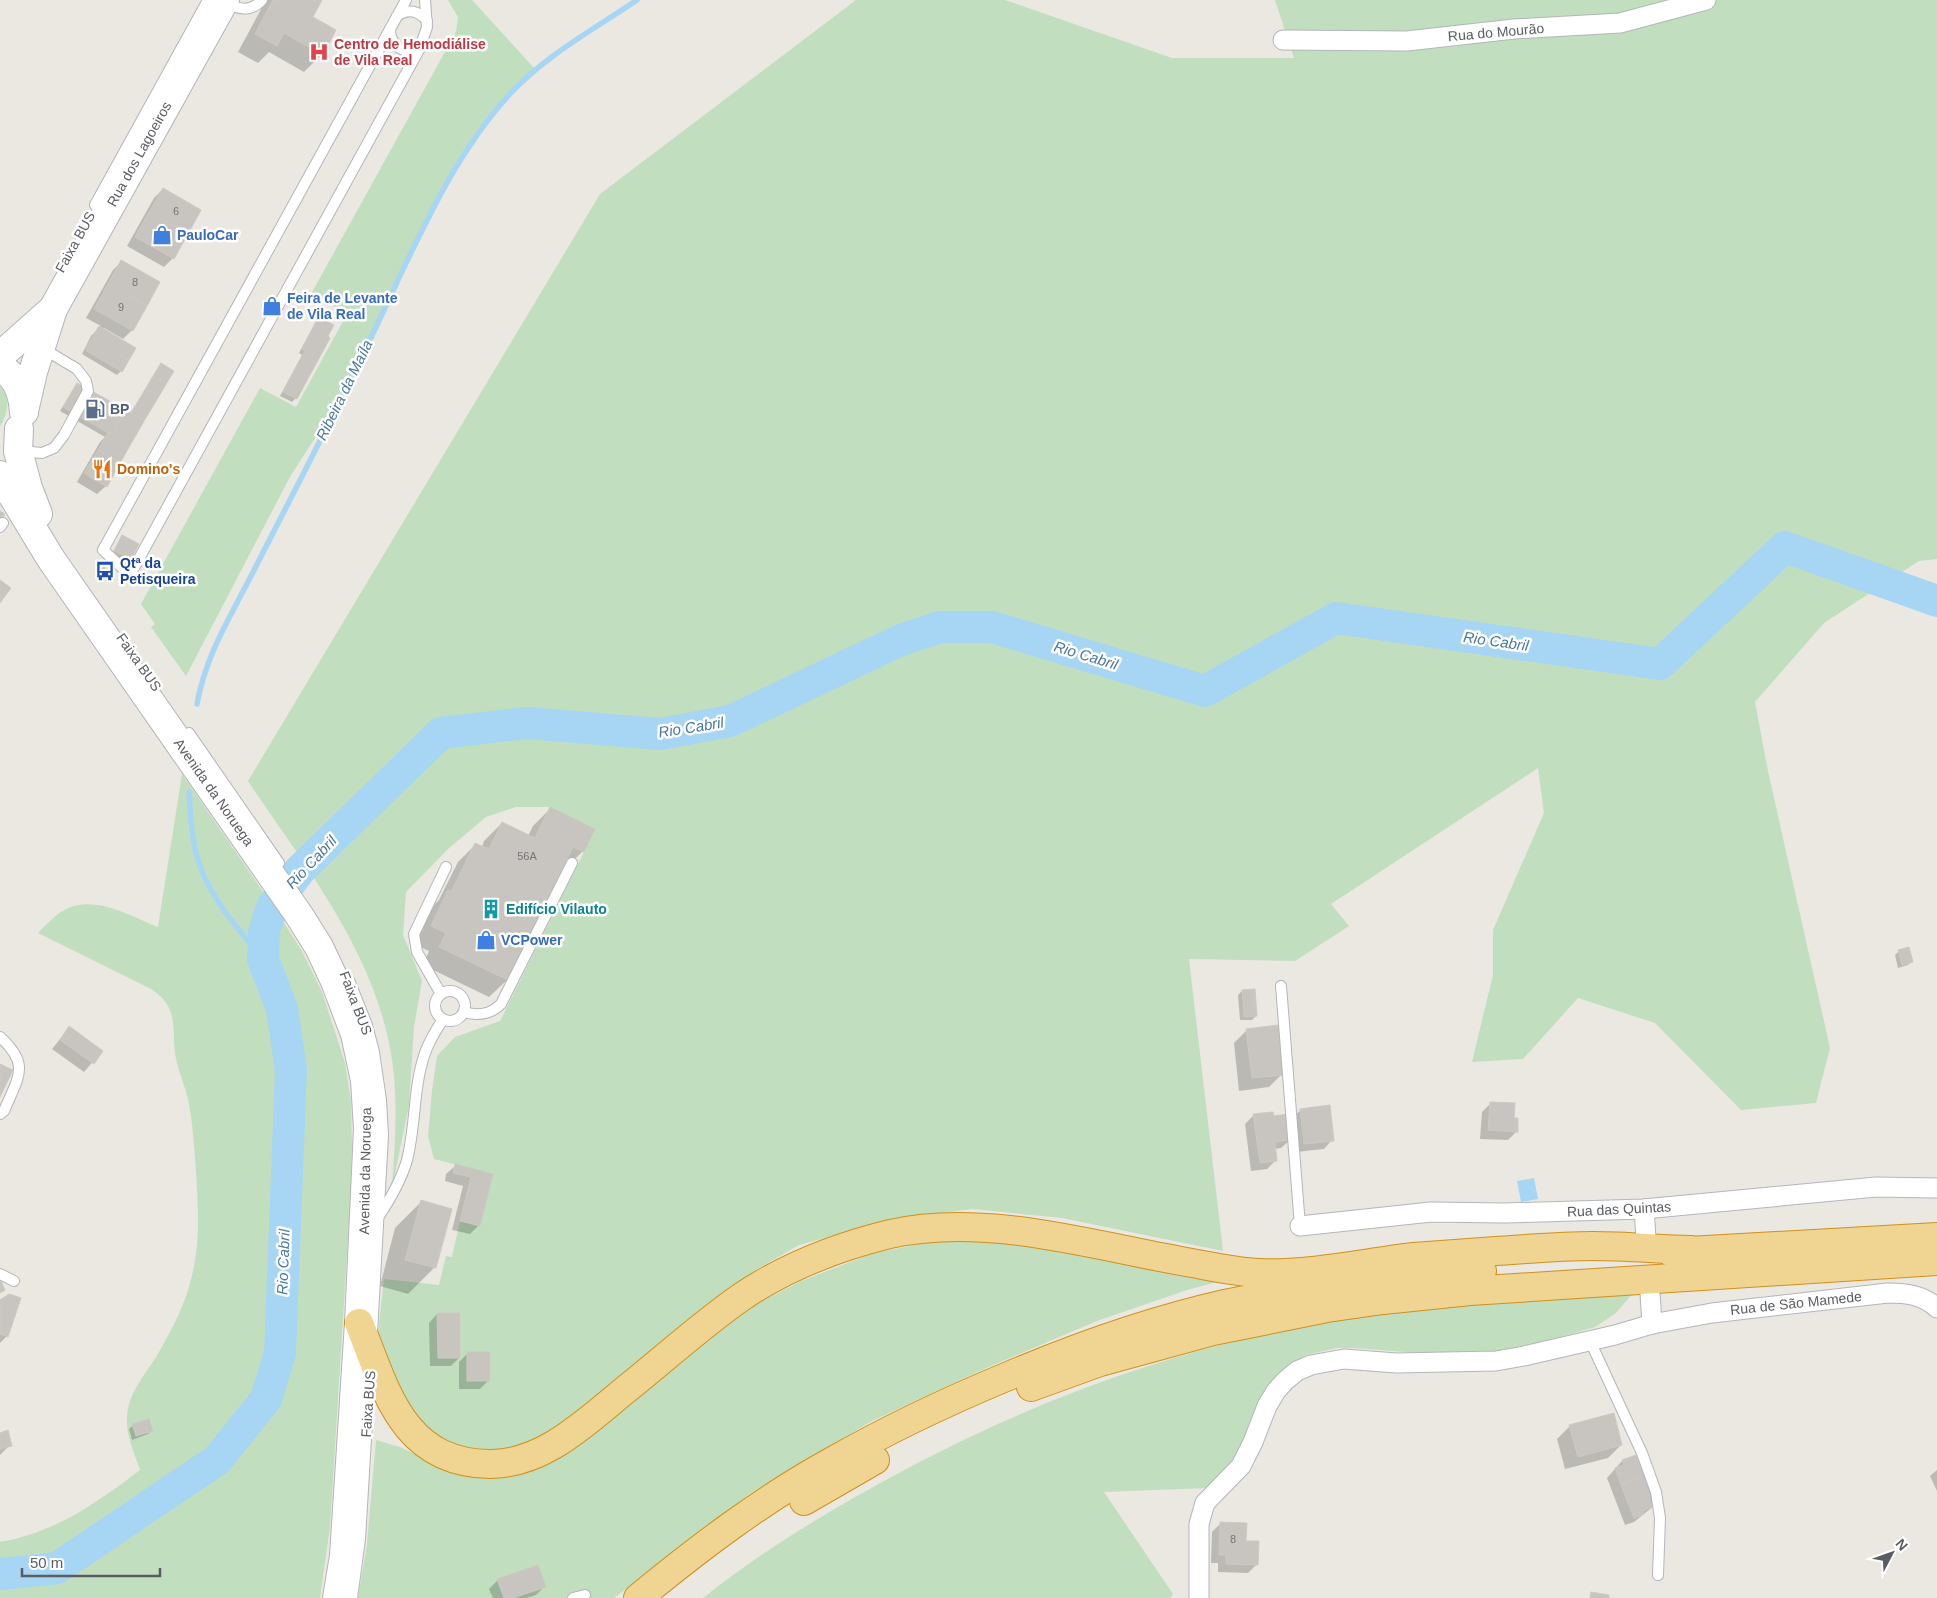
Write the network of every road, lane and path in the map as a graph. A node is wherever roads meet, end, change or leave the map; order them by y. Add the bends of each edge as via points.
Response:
1 (262, 0) edge
2 (406, 0) edge
3 (425, 0) edge
4 (1706, 0) edge
5 (219, 1) edge
6 (397, 16) junction
7 (427, 21) junction
8 (390, 29) junction
9 (1283, 40) dead end
10 (420, 48) junction
11 (88, 219) dead end
12 (41, 312) junction
13 (0, 342) edge
14 (41, 348) junction
15 (0, 356) edge
16 (0, 367) edge
17 (15, 435) edge
18 (0, 475) edge
19 (32, 499) junction
20 (45, 523) dead end
21 (73, 588) junction
22 (184, 726) dead end
23 (253, 836) junction
24 (572, 863) dead end
25 (446, 866) dead end
26 (284, 870) dead end
27 (346, 974) dead end
28 (1281, 986) dead end
29 (441, 994) junction
30 (464, 1012) junction
31 (443, 1019) junction
32 (0, 1037) edge
33 (0, 1114) edge
34 (1937, 1188) edge
35 (1644, 1209) junction
36 (371, 1225) junction
37 (1300, 1226) joint
38 (1937, 1237) edge
39 (1646, 1238) dead end
40 (1690, 1250) junction
41 (1937, 1261) edge
42 (0, 1274) edge
43 (14, 1281) dead end
44 (1650, 1293) dead end
45 (1937, 1308) edge
46 (359, 1323) junction
47 (1652, 1324) junction
48 (1590, 1341) junction
49 (372, 1353) junction
50 (1658, 1575) dead end
51 (585, 1595) dead end
52 (337, 1598) edge
53 (352, 1598) edge
54 (573, 1598) edge
55 (638, 1598) edge
56 (666, 1598) edge
57 (1199, 1598) edge

1 - 5 lane via 250,9 239,9
2 - 6 lane
3 - 7 lane
4 - 9 street, Rua do Mourão via 1620,23 1514,29 1407,41
5 - 11 lane, Faixa BUS
5 - 12 main road, Rua dos Lagoeiros
6 - 7 lane via 414,11
6 - 8 lane
7 - 10 lane
8 - 10 lane via 391,39 400,49
8 - 10 lane via 103,550 130,574
12 - 13 lane
12 - 14 main road, Rua dos Lagoeiros
12 - 15 main road, Rua dos Lagoeiros
14 - 17 main road, Rua dos Lagoeiros
14 - 17 lane via 77,369 86,381 88,392 54,448 42,453
16 - 17 main road, Avenida da Noruega via 16,382 22,396
17 - 19 main road, Avenida da Noruega
18 - 21 main road, Avenida da Noruega via 51,559
19 - 20 lane
19 - 21 main road, Avenida da Noruega
21 - 23 main road, Avenida da Noruega
22 - 23 lane
23 - 26 lane
23 - 36 main road, Avenida da Noruega via 319,947 355,1034 365,1080
24 - 30 lane via 501,1004 485,1014
25 - 29 lane via 414,934 417,952
27 - 36 lane, Faixa BUS via 367,1025 380,1085 383,1135
28 - 37 lane
29 - 30 lane via 457,993 464,999
29 - 31 lane via 435,1007
30 - 31 lane via 455,1020
31 - 36 lane via 430,1040 421,1066 410,1146 402,1174 392,1196
32 - 33 lane via 13,1049 19,1059 20,1070
34 - 35 street, Rua das Quintas via 1876,1187
35 - 37 street, Rua das Quintas via 1431,1212
35 - 39 street
36 - 46 main road, Avenida da Noruega
36 - 49 lane, Faixa BUS
38 - 40 highway
40 - 49 highway via 1557,1247 1414,1258 1315,1271 1256,1273 996,1229 923,1229 893,1234 826,1254 764,1283 702,1328 564,1439 509,1463 476,1464 455,1459 424,1445 394,1407
40 - 55 highway via 1330,1286 1227,1304 1118,1334 970,1392 829,1463 727,1529
41 - 56 highway via 1383,1300 1272,1318 1147,1348 1042,1382 869,1462 757,1531
42 - 43 lane
44 - 47 street
45 - 47 street, Rua de São Mamede via 1918,1296 1888,1293 1712,1313
46 - 49 highway
46 - 52 main road, Avenida da Noruega via 344,1556
47 - 48 street, Rua de São Mamede
48 - 50 lane via 1642,1453 1656,1492 1660,1518
48 - 57 street, Rua de São Mamede via 1496,1361 1396,1363 1344,1359 1311,1365 1297,1372 1285,1381 1267,1406 1242,1466 1205,1503 1199,1524
49 - 53 lane, Faixa BUS via 360,1539
51 - 54 lane

